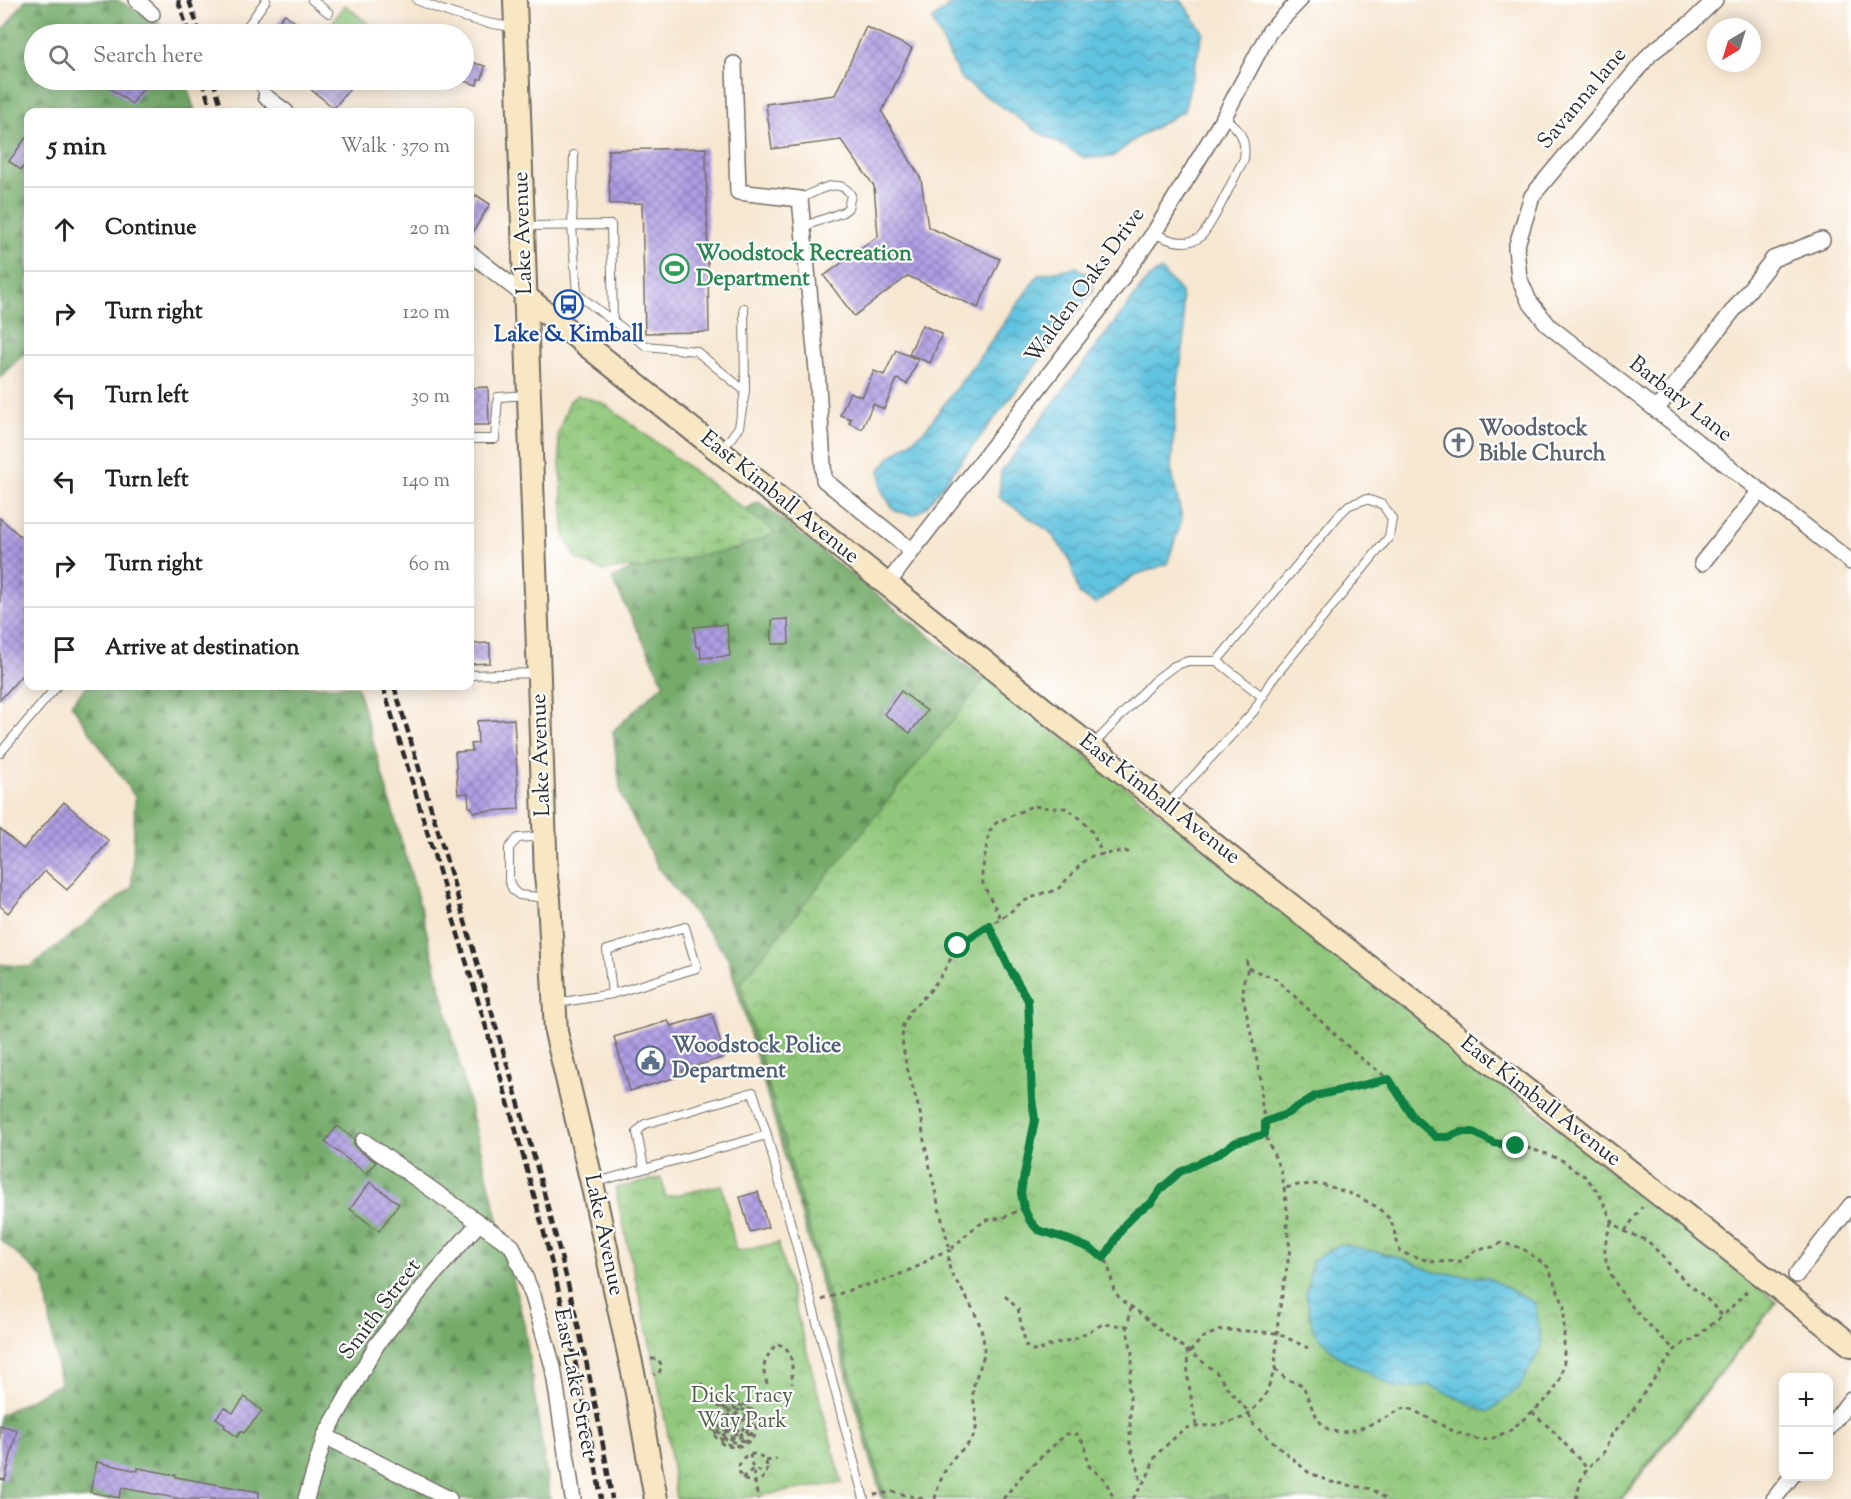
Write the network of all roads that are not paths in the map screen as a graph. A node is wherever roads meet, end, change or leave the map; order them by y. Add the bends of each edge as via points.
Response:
1 (137, 0) edge
2 (266, 0) edge
3 (312, 0) edge
4 (417, 0) edge
5 (515, 0) edge
6 (1300, 0) edge
7 (1715, 0) edge
8 (329, 13) dead end
9 (152, 14) dead end
10 (249, 24) edge
11 (516, 28) junction
12 (734, 64) dead end
13 (262, 90) edge
14 (266, 97) joint
15 (281, 108) edge
16 (1224, 117) junction
17 (574, 155) dead end
18 (800, 199) junction
19 (524, 226) junction
20 (572, 226) junction
21 (802, 227) junction
22 (1154, 233) junction
23 (1822, 240) dead end
24 (1516, 248) joint
25 (474, 256) edge
26 (526, 297) junction
27 (744, 308) dead end
28 (612, 321) junction
29 (745, 391) junction
30 (530, 395) junction
31 (1656, 410) junction
32 (474, 439) edge
33 (721, 452) junction
34 (1760, 491) junction
35 (912, 551) junction
36 (1851, 562) edge
37 (1702, 563) dead end
38 (887, 585) junction
39 (1217, 661) junction
40 (539, 673) junction
41 (474, 675) edge
42 (54, 690) edge
43 (1263, 697) junction
44 (1091, 747) junction
45 (0, 753) edge
46 (1166, 806) junction
47 (544, 836) junction
48 (549, 898) junction
49 (612, 994) junction
50 (555, 1003) junction
51 (767, 1135) junction
52 (363, 1141) dead end
53 (644, 1168) junction
54 (592, 1183) junction
55 (1851, 1204) edge
56 (479, 1223) junction
57 (1796, 1275) dead end
58 (1851, 1345) edge
59 (1851, 1399) edge
60 (1830, 1427) edge
61 (325, 1436) junction
62 (1788, 1481) edge
63 (863, 1497) edge
64 (306, 1499) edge
65 (448, 1499) edge
66 (573, 1499) edge
67 (656, 1499) edge
68 (1774, 1499) edge

1 - 9 street
2 - 10 lane
3 - 8 lane
4 - 11 lane via 487,24
5 - 11 street, Lake Avenue
6 - 16 street, Walden Oaks Drive via 1269,32
7 - 24 street, Savanna lane via 1651,53 1532,196
11 - 19 street, Lake Avenue
12 - 18 street via 738,192
13 - 14 lane
14 - 15 street
16 - 22 street, Walden Oaks Drive
16 - 22 lane via 1241,132 1244,159 1205,233 1193,240 1174,242
17 - 20 lane
18 - 21 street
18 - 21 lane via 831,185 847,189 850,195 848,208 843,212
19 - 20 lane
19 - 26 street, Lake Avenue
20 - 28 lane via 577,294
20 - 28 lane via 610,225
21 - 35 street via 824,480
22 - 35 street, Walden Oaks Drive via 1100,310
23 - 31 street via 1773,259
24 - 31 street, Barbary Lane via 1519,278 1528,300 1549,326
25 - 26 street, East Kimball Avenue
26 - 30 street, Lake Avenue
26 - 33 street, East Kimball Avenue
27 - 29 lane
28 - 29 lane via 646,346 696,351
29 - 33 lane via 739,426
30 - 32 lane via 498,397 495,439
30 - 40 street, Lake Avenue
31 - 34 street, Barbary Lane
33 - 38 street, East Kimball Avenue
34 - 36 street, Barbary Lane
34 - 37 street
35 - 38 street, Walden Oaks Drive
38 - 44 street, East Kimball Avenue
39 - 43 lane
39 - 43 lane via 1349,505 1367,499 1383,506 1392,519 1389,537 1271,681
39 - 44 lane via 1188,661 1174,666 1154,681
40 - 41 lane
40 - 47 street, Lake Avenue
42 - 45 lane
43 - 46 lane
44 - 46 street, East Kimball Avenue
46 - 58 street, East Kimball Avenue
47 - 48 street, Lake Avenue
47 - 48 lane via 518,838 509,849 509,881 519,895
48 - 50 street, Lake Avenue
49 - 49 lane via 607,950 685,927 697,968
49 - 50 lane
50 - 54 street, Lake Avenue via 556,1032
51 - 53 lane
51 - 53 lane via 753,1092 645,1124 637,1132
51 - 63 lane
52 - 56 street, East Lake Street
53 - 54 lane
54 - 67 street, Lake Avenue
55 - 57 street
56 - 61 street, Smith Street via 377,1344
56 - 66 street, East Lake Street via 512,1245 533,1296 553,1367
59 - 60 street
61 - 64 street, Smith Street
61 - 65 street
62 - 68 street

